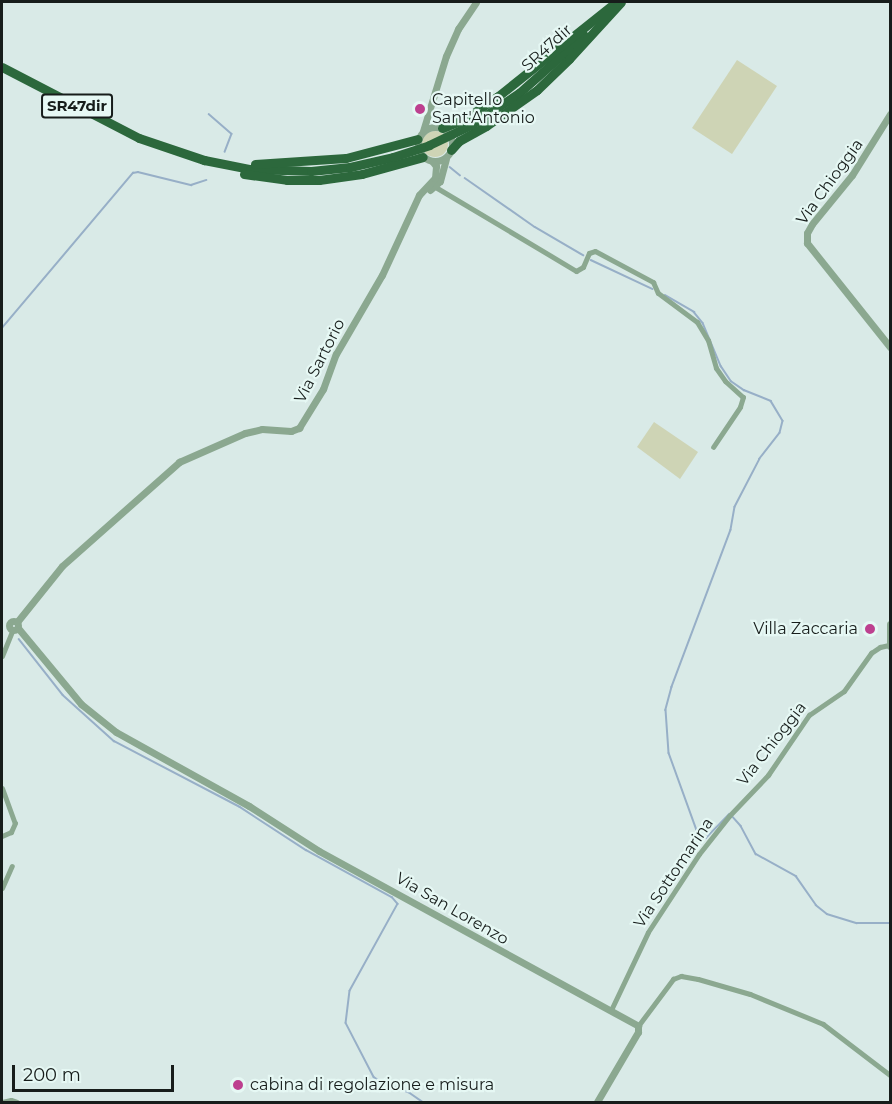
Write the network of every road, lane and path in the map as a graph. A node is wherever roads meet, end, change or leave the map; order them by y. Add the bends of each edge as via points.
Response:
1 (476, 2) edge
2 (618, 2) edge
3 (2, 67) edge
4 (427, 112) junction
5 (891, 114) edge
6 (440, 128) junction
7 (420, 135) junction
8 (449, 154) junction
9 (188, 156) junction
10 (427, 159) junction
11 (433, 185) junction
12 (891, 347) edge
13 (713, 447) dead end
14 (2, 622) edge
15 (891, 624) edge
16 (14, 626) junction
17 (890, 646) edge
18 (2, 656) edge
19 (2, 788) edge
20 (731, 814) joint
21 (2, 836) edge
22 (12, 866) dead end
23 (2, 888) edge
24 (611, 1010) junction
25 (638, 1026) junction
26 (891, 1075) edge
27 (2, 1102) edge
28 (17, 1102) edge
29 (597, 1102) edge

1 - 4 street via 458,29
2 - 6 highway via 497,98 465,119
2 - 8 highway via 537,90 459,141
2 - 9 highway, SR47dir / SR47dir, bridge via 519,93 471,125 429,145 350,167 290,171 235,166
3 - 9 highway, SR47dir via 139,138
4 - 6 street
4 - 7 street
5 - 12 street, Via Chioggia via 852,175 812,224 807,243
6 - 7 street
6 - 8 street via 450,135
7 - 9 highway via 362,155 307,162 247,163
7 - 10 street via 418,149
8 - 10 street
8 - 11 street, Via Sartorio via 440,180
9 - 10 highway via 220,169 302,181 362,174
10 - 11 street via 437,173
11 - 13 street via 576,271 595,251 653,282 658,293 697,322 708,340 716,368 743,397
11 - 16 street, Via Sartorio via 414,204 382,275 336,354 323,389 298,428 245,433 179,462 62,566
14 - 16 street
15 - 17 street, Via Chioggia
16 - 18 street
16 - 24 street, Via San Lorenzo via 81,704 116,732 249,806 319,851
17 - 20 street, Via Chioggia via 871,653 844,691 813,710 768,775
19 - 21 street via 15,823
20 - 24 street, Via Sottomarina via 659,914
22 - 23 street
24 - 25 street, Via San Lorenzo
25 - 26 street via 673,979 698,979 750,994 823,1024
25 - 29 street
27 - 28 street

